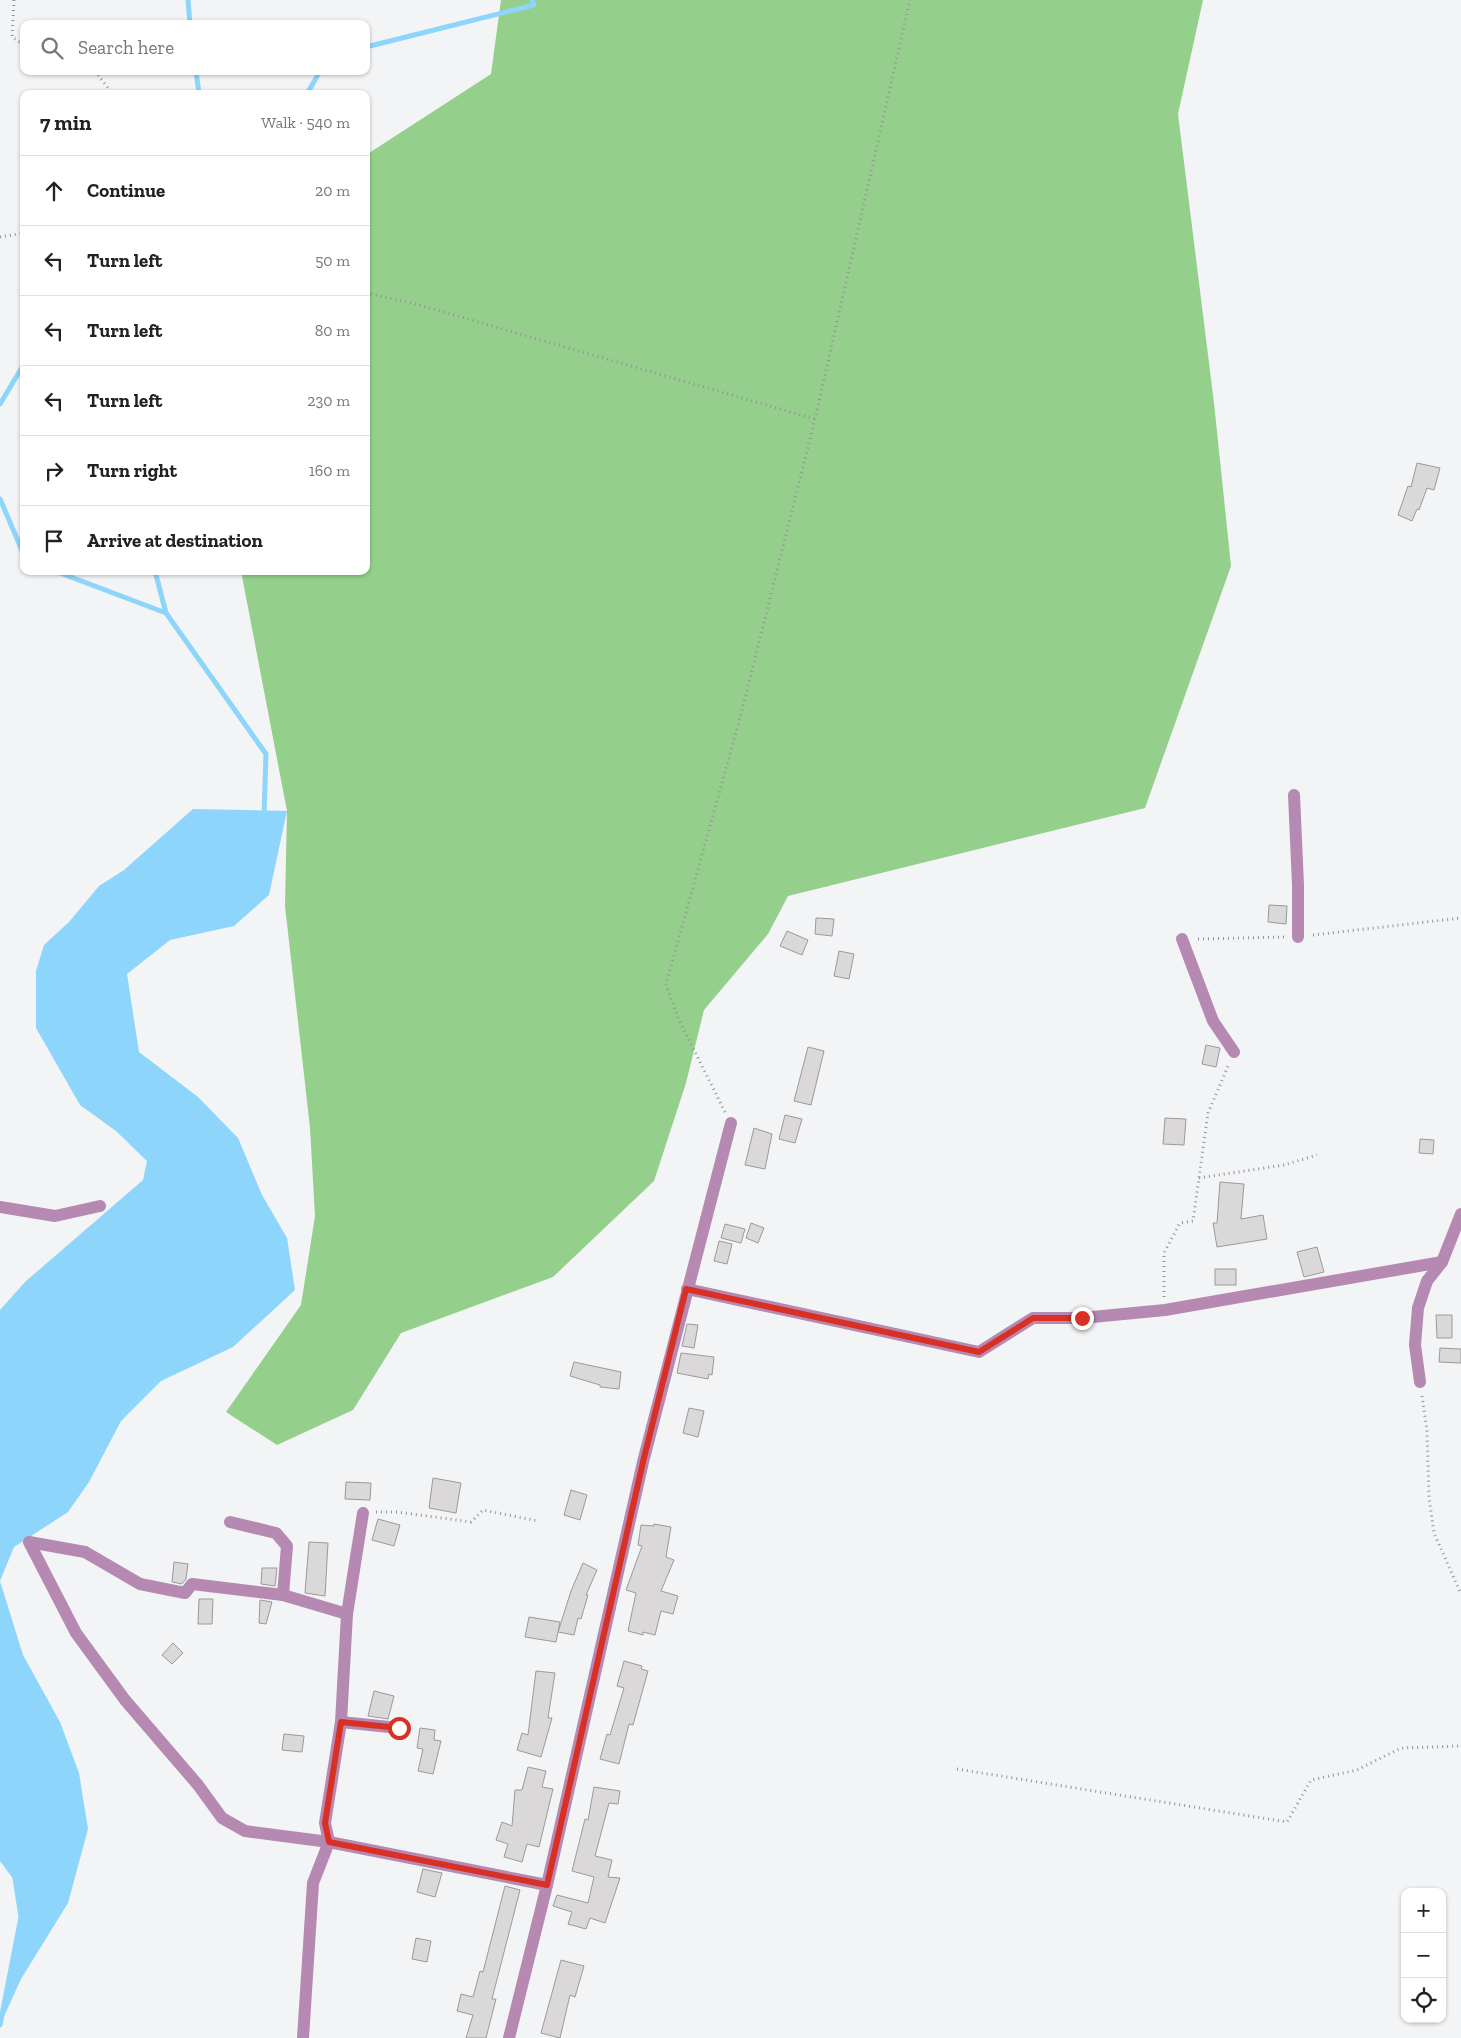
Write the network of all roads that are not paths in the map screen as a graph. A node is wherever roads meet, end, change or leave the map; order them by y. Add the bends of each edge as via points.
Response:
1 (1294, 795) dead end
2 (1298, 937) road end
3 (1182, 939) road end
4 (1234, 1052) road end
5 (730, 1124) road end
6 (100, 1206) dead end
7 (0, 1207) edge
8 (1461, 1214) edge
9 (1442, 1262) junction
10 (686, 1289) junction
11 (1420, 1382) road end
12 (363, 1513) road end
13 (230, 1522) dead end
14 (283, 1595) junction
15 (346, 1614) junction
16 (341, 1722) junction
17 (399, 1728) dead end
18 (329, 1842) junction
19 (547, 1885) junction
20 (303, 2038) edge
21 (509, 2038) edge

1 - 2 street
3 - 4 street via 1213,1021
5 - 10 street
6 - 7 street via 56,1216
8 - 9 street
9 - 10 street via 1165,1310 1082,1318 1033,1318 979,1352
9 - 11 street via 1427,1281 1418,1308 1415,1345
10 - 19 street via 643,1462
12 - 15 street
13 - 14 street via 276,1533 287,1546
14 - 15 street
14 - 18 street via 192,1584 185,1593 140,1584 85,1552 29,1542 76,1633 125,1700 222,1818 245,1831
15 - 16 street
16 - 17 street
16 - 18 street via 325,1823
18 - 19 street
18 - 20 street via 313,1883
19 - 21 street

